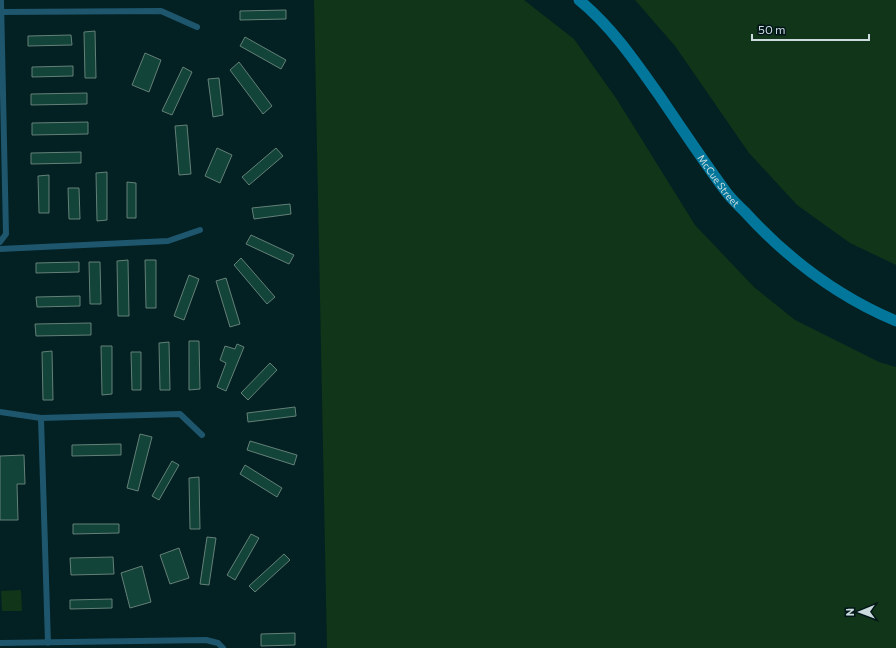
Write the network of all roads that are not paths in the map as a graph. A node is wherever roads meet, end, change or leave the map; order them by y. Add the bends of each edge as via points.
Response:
1 (1, 0) edge
2 (579, 0) edge
3 (1, 12) edge
4 (197, 27) dead end
5 (200, 230) dead end
6 (0, 242) edge
7 (0, 249) edge
8 (896, 321) edge
9 (0, 412) edge
10 (41, 418) junction
11 (202, 434) dead end
12 (48, 643) junction
13 (2, 645) edge
14 (223, 648) edge

1 - 3 lane
2 - 8 main road, McCue Street via 616,38 646,76 726,191 760,229 835,289 876,313
3 - 4 lane via 161,11
3 - 6 lane via 6,234
5 - 7 lane via 168,241
9 - 10 lane
10 - 11 lane via 180,414
10 - 12 lane
12 - 13 lane
12 - 14 lane via 206,640 218,643

